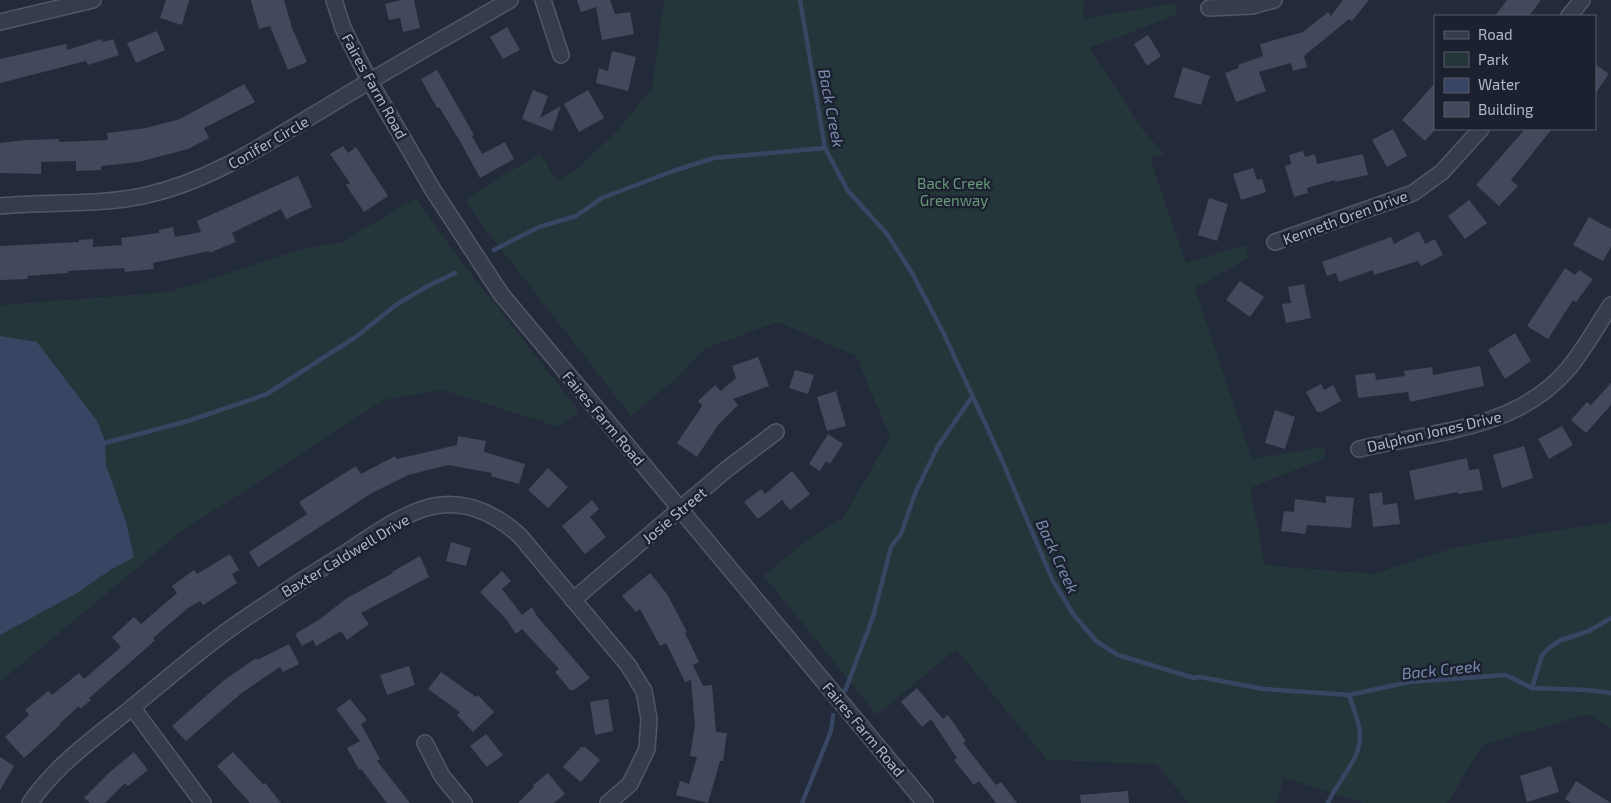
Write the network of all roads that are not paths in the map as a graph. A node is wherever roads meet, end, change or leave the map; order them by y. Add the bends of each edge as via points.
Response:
1 (93, 0) edge
2 (334, 0) edge
3 (510, 0) edge
4 (543, 0) edge
5 (1274, 0) edge
6 (1582, 0) edge
7 (1209, 8) dead end
8 (1570, 15) edge
9 (0, 22) edge
10 (561, 54) dead end
11 (370, 82) junction
12 (1480, 130) edge
13 (0, 206) edge
14 (1274, 242) dead end
15 (1611, 305) edge
16 (776, 432) dead end
17 (1359, 449) dead end
18 (681, 510) junction
19 (573, 600) junction
20 (132, 707) junction
21 (425, 743) dead end
22 (30, 803) edge
23 (203, 803) edge
24 (464, 803) edge
25 (608, 803) edge
26 (925, 803) edge

1 - 9 street
2 - 11 street, Faires Farm Road via 343,28
3 - 11 street, Conifer Circle
4 - 10 street
5 - 7 street via 1252,6
6 - 8 street
11 - 13 street, Conifer Circle via 269,144 199,179 146,195 74,203
11 - 18 street, Faires Farm Road via 438,198 501,294
12 - 14 street, Kenneth Oren Drive via 1442,172 1413,193
15 - 17 street, Dalphon Jones Drive via 1569,368 1551,387 1514,412 1481,423
16 - 18 street, Josie Street
18 - 19 street, Josie Street
18 - 26 street, Faires Farm Road
19 - 20 street, Baxter Caldwell Drive via 520,536 502,520 481,510 462,506 424,508 285,591 226,632
19 - 25 street, Baxter Caldwell Drive via 628,665 644,691 648,707 647,749 639,769 630,784
20 - 22 street, Baxter Caldwell Drive via 73,756
20 - 23 street
21 - 24 street via 442,776

